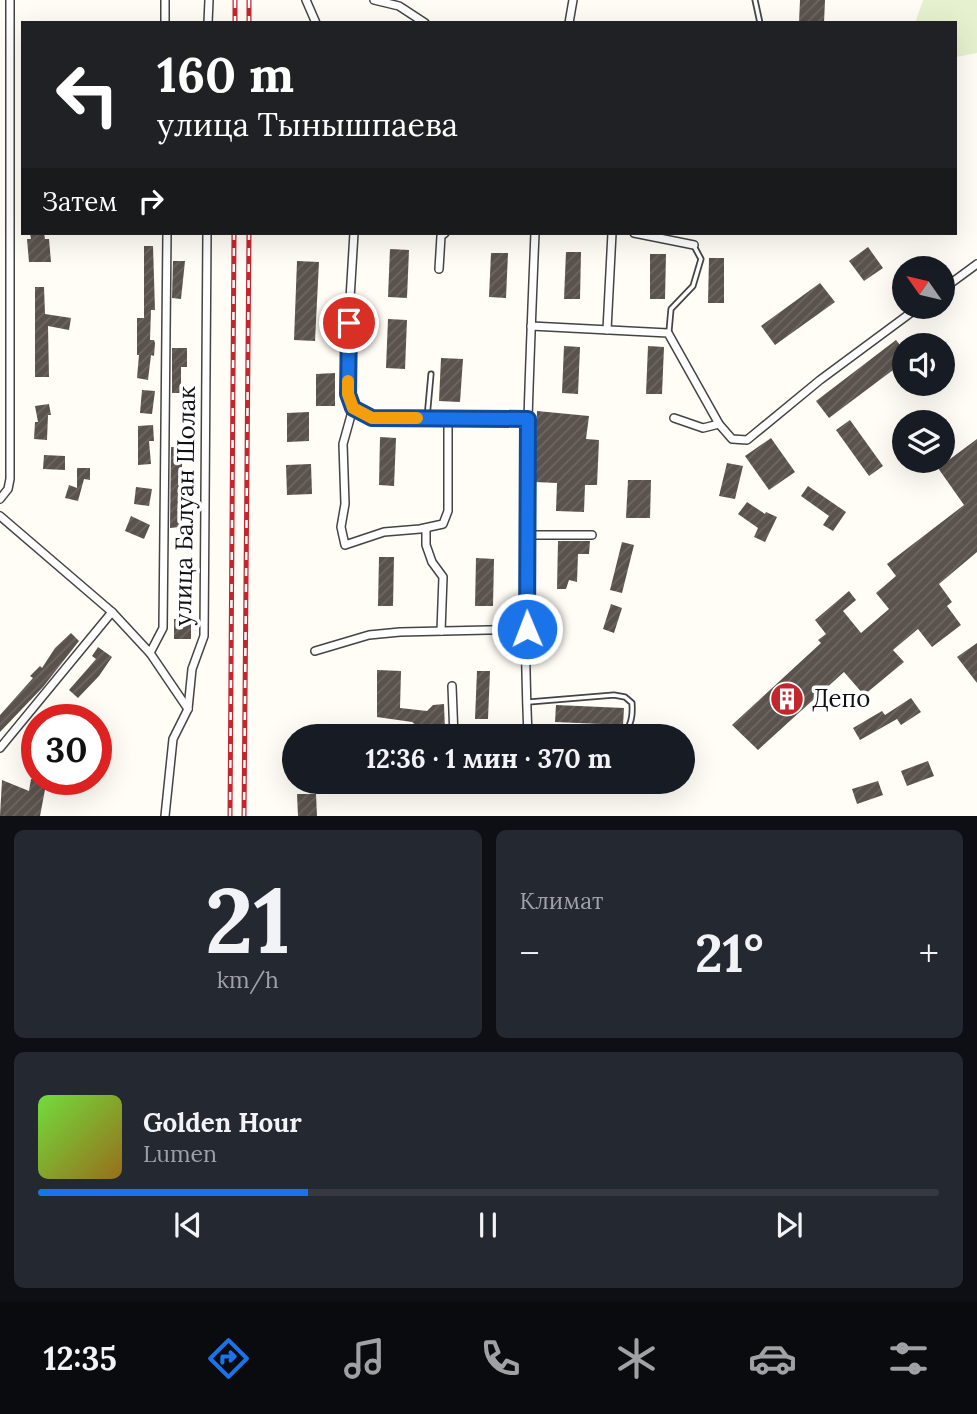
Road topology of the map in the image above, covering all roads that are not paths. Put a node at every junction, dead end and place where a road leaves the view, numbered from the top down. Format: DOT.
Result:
graph roads {
  1 [pos="10,0"];
  2 [pos="165,0"];
  3 [pos="209,0"];
  4 [pos="306,0"];
  5 [pos="374,0"];
  6 [pos="573,0"];
  7 [pos="755,0"];
  8 [pos="165,21"];
  9 [pos="208,21"];
  10 [pos="315,21"];
  11 [pos="422,21"];
  12 [pos="569,21"];
  13 [pos="760,21"];
  14 [pos="167,235"];
  15 [pos="207,235"];
  16 [pos="354,235"];
  17 [pos="442,235"];
  18 [pos="535,235"];
  19 [pos="612,235"];
  20 [pos="644,235"];
  21 [pos="694,245"];
  22 [pos="977,264"];
  23 [pos="439,269"];
  24 [pos="956,279"];
  25 [pos="902,319"];
  26 [pos="531,326"];
  27 [pos="607,330"];
  28 [pos="668,333"];
  29 [pos="431,374"];
  30 [pos="353,408"];
  31 [pos="427,418"];
  32 [pos="448,418"];
  33 [pos="674,418"];
  34 [pos="528,419"];
  35 [pos="719,424"];
  36 [pos="0,499"];
  37 [pos="0,516"];
  38 [pos="426,528"];
  39 [pos="527,535"];
  40 [pos="592,536"];
  41 [pos="112,612"];
  42 [pos="527,629"];
  43 [pos="441,631"];
  44 [pos="315,651"];
  45 [pos="150,653"];
  46 [pos="452,686"];
  47 [pos="527,703"];
  48 [pos="188,709"];
  49 [pos="453,724"];
  50 [pos="528,724"];
  51 [pos="630,724"];
  52 [pos="0,748"];
  53 [pos="165,816"];
  1 -- 36 [label="street"];
  2 -- 8 [label="street"];
  3 -- 9 [label="street"];
  4 -- 10 [label="street"];
  5 -- 11 [label="street"];
  6 -- 12 [label="street"];
  7 -- 13 [label="lane"];
  14 -- 45 [label="street"];
  15 -- 48 [label="street, улица Балуан Шолак"];
  16 -- 30 [label="street"];
  17 -- 23 [label="street"];
  18 -- 26 [label="street"];
  19 -- 27 [label="street"];
  20 -- 21 [label="street"];
  21 -- 28 [label="lane"];
  22 -- 24 [label="street"];
  25 -- 35 [label="street"];
  26 -- 27 [label="street"];
  26 -- 34 [label="street"];
  27 -- 28 [label="street"];
  28 -- 35 [label="street"];
  29 -- 31 [label="lane"];
  30 -- 31 [label="street"];
  30 -- 38 [label="street"];
  31 -- 32 [label="street"];
  32 -- 34 [label="street"];
  32 -- 38 [label="street"];
  33 -- 35 [label="street"];
  34 -- 39 [label="street"];
  37 -- 41 [label="street"];
  38 -- 43 [label="street"];
  39 -- 40 [label="street"];
  39 -- 42 [label="street"];
  41 -- 45 [label="street"];
  41 -- 52 [label="street"];
  42 -- 43 [label="street"];
  42 -- 47 [label="street"];
  43 -- 44 [label="street"];
  45 -- 48 [label="street"];
  46 -- 49 [label="street"];
  47 -- 50 [label="street"];
  47 -- 51 [label="lane"];
  48 -- 53 [label="street, улица Балуан Шолак"];
}
